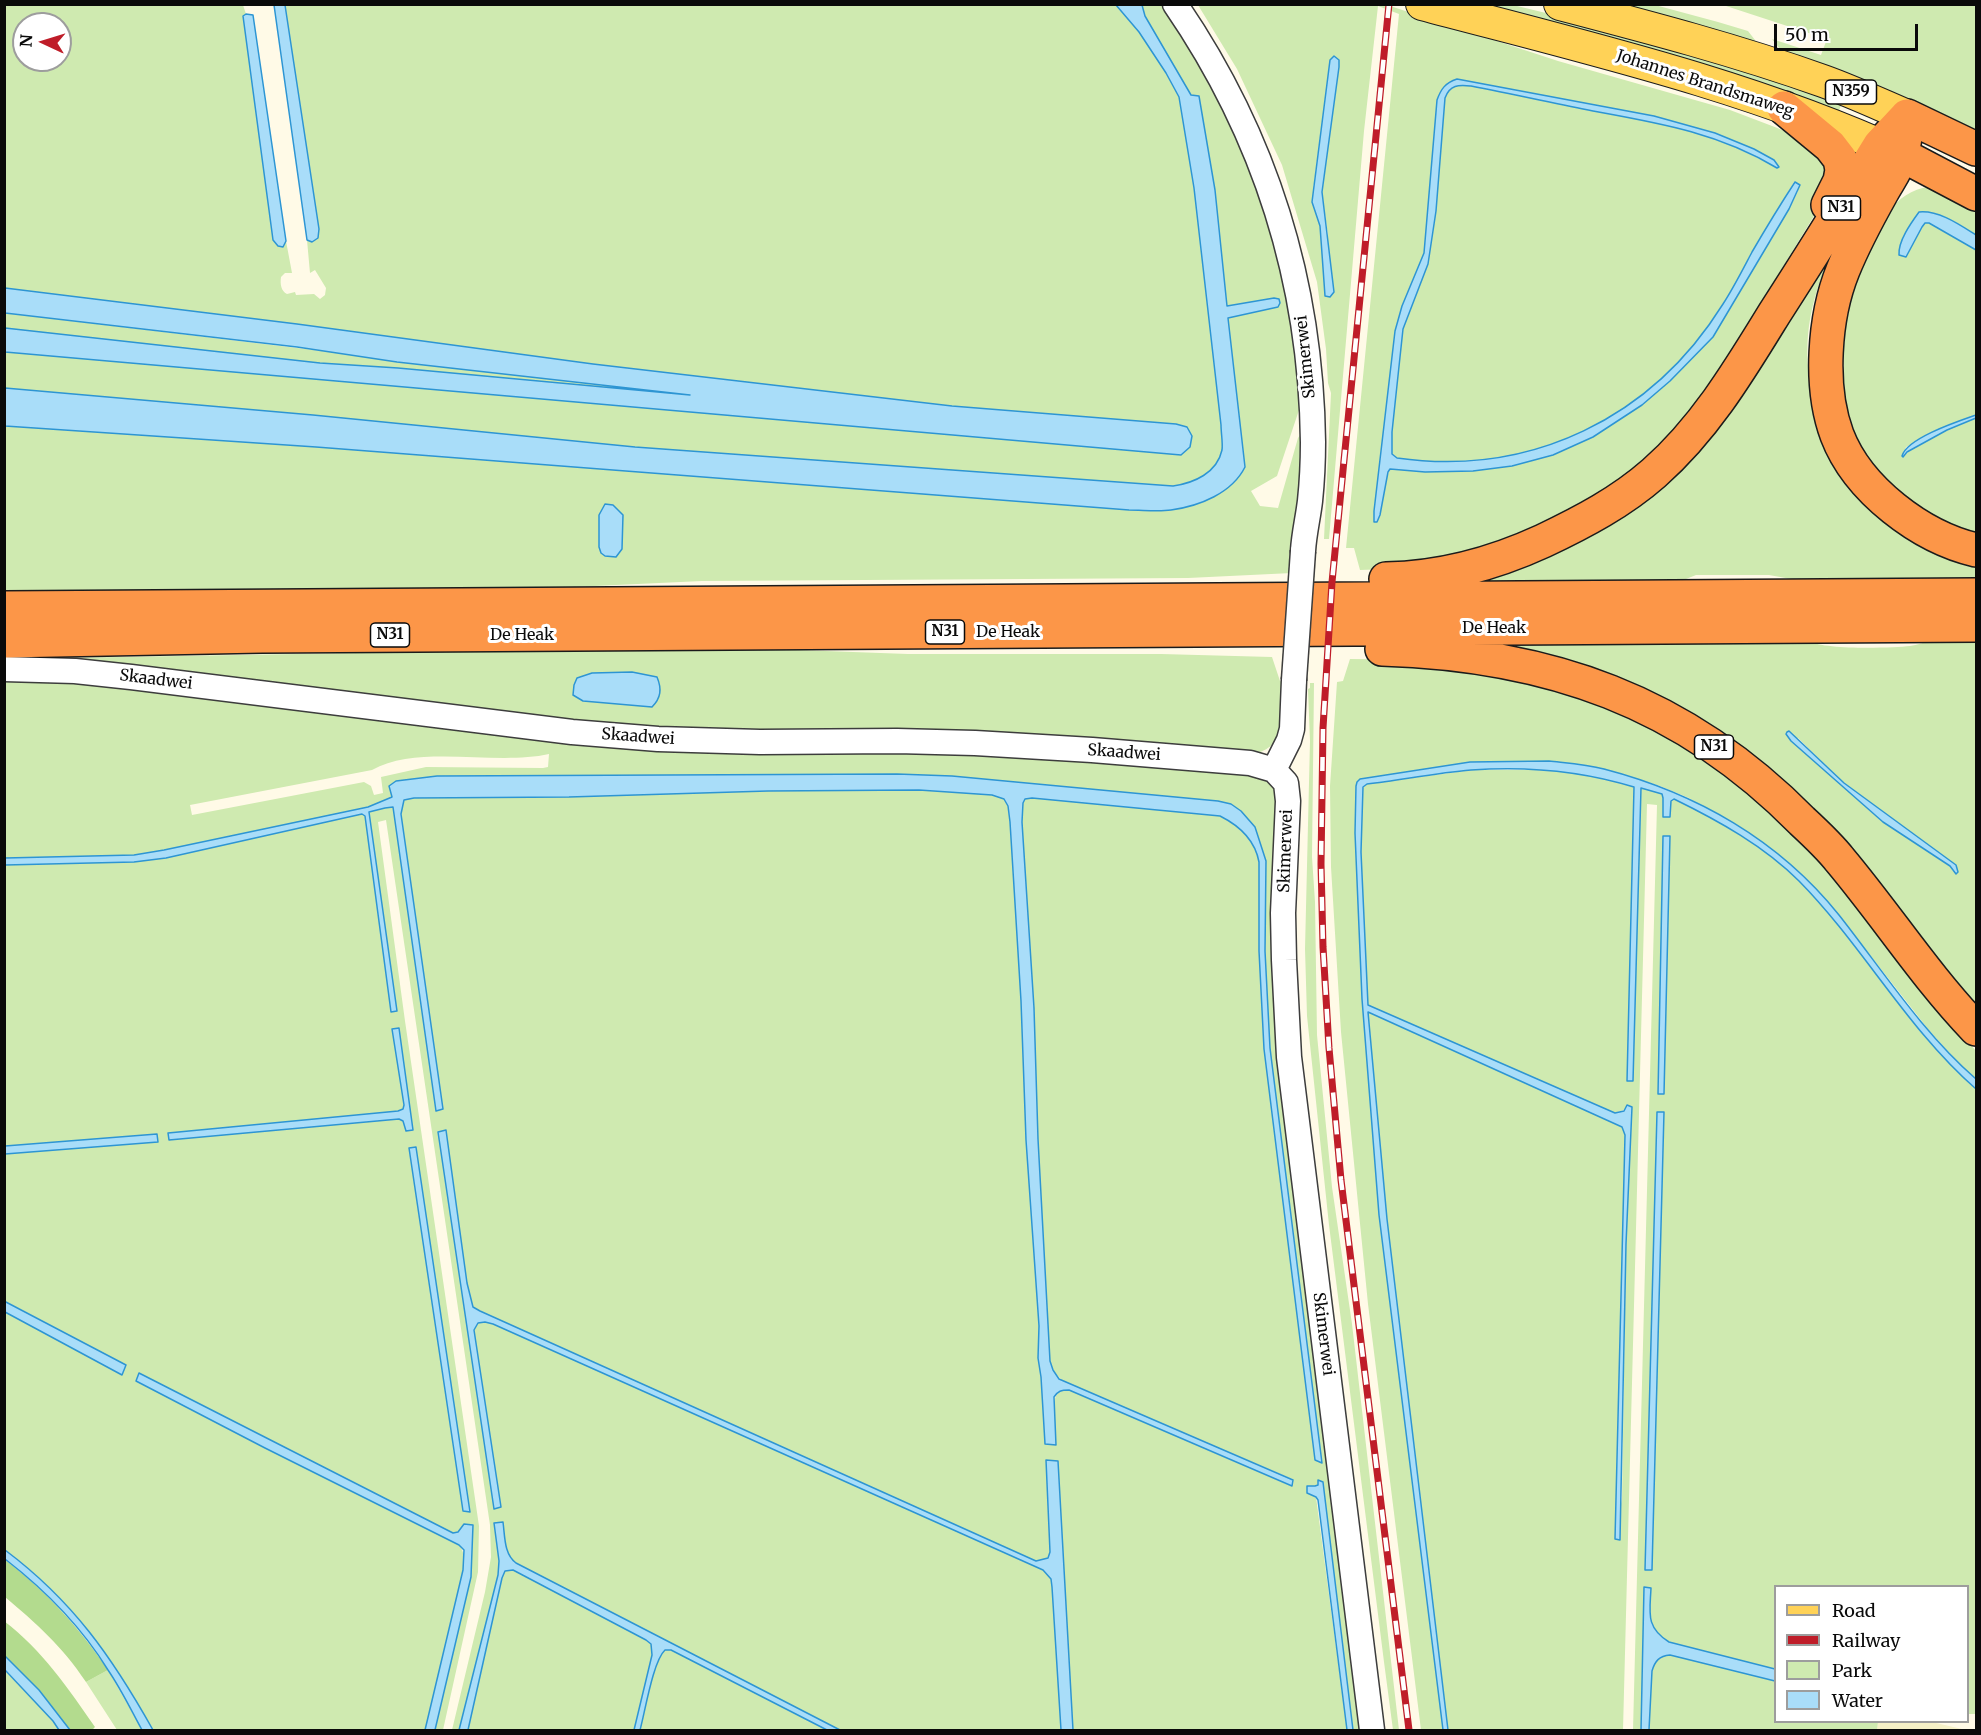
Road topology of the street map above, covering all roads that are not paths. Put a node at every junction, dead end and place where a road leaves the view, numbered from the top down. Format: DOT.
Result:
graph roads {
  1 [pos="1175,4"];
  2 [pos="1422,4"];
  3 [pos="1560,4"];
  4 [pos="1784,108"];
  5 [pos="1907,116"];
  6 [pos="1977,148"];
  7 [pos="1891,150"];
  8 [pos="1977,194"];
  9 [pos="1802,270"];
  10 [pos="1977,550"];
  11 [pos="1977,595"];
  12 [pos="4,608"];
  13 [pos="1114,616"];
  14 [pos="1977,626"];
  15 [pos="4,641"];
  16 [pos="4,669"];
  17 [pos="1274,770"];
  18 [pos="1977,1029"];
  19 [pos="1372,1731"];
  1 -- 17 [label="street, Skimerwei, bridge"];
  2 -- 4 [label="main road, Johannes Brandsmaweg"];
  3 -- 5 [label="main road, N359"];
  4 -- 7 [label="main road, Johannes Brandsmaweg / N359"];
  4 -- 9 [label="highway, N31"];
  5 -- 6 [label="highway, N359"];
  5 -- 7 [label="highway"];
  7 -- 8 [label="highway, Johannes Brandsmaweg / N359"];
  7 -- 9 [label="highway, N31"];
  7 -- 10 [label="highway, N31"];
  9 -- 13 [label="highway, N31"];
  11 -- 13 [label="highway, De Heak / N31"];
  12 -- 13 [label="highway, De Heak / N31"];
  13 -- 14 [label="highway, De Heak / N31"];
  13 -- 15 [label="highway, De Heak / N31"];
  13 -- 18 [label="highway, N31"];
  16 -- 17 [label="street, Skaadwei"];
  17 -- 19 [label="street, Skimerwei"];
}
